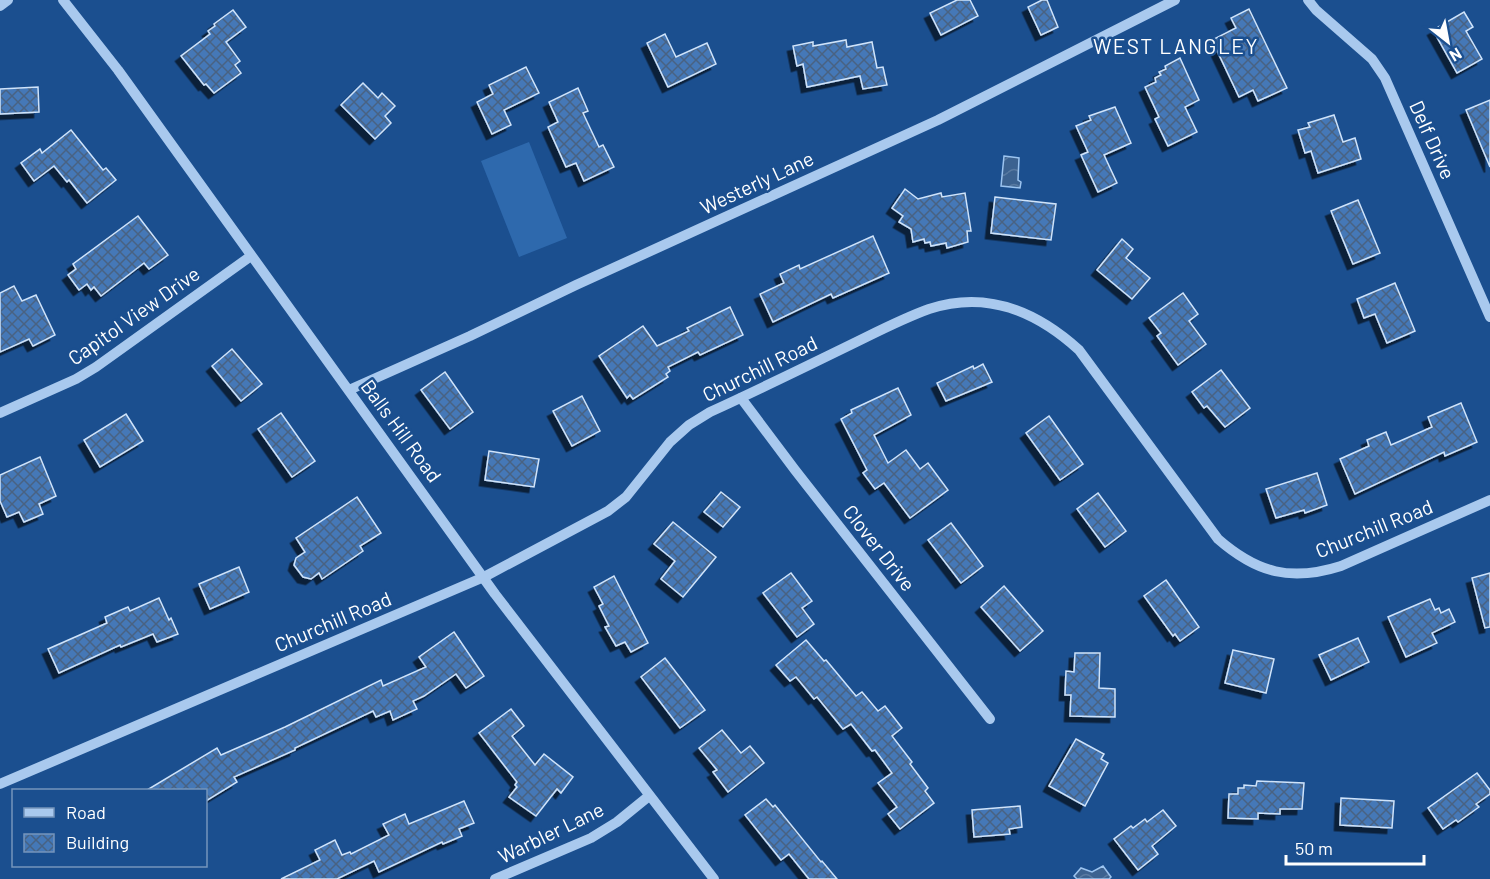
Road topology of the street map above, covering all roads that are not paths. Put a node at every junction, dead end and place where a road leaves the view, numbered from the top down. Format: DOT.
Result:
graph roads {
  1 [pos="8,0"];
  2 [pos="63,0"];
  3 [pos="1175,0"];
  4 [pos="1308,0"];
  5 [pos="0,6"];
  6 [pos="251,256"];
  7 [pos="1490,317"];
  8 [pos="349,390"];
  9 [pos="741,398"];
  10 [pos="0,413"];
  11 [pos="1490,500"];
  12 [pos="484,577"];
  13 [pos="990,719"];
  14 [pos="0,784"];
  15 [pos="649,795"];
  16 [pos="495,879"];
  17 [pos="714,879"];
  1 -- 5 [label="street"];
  2 -- 6 [label="street, Balls Hill Road"];
  3 -- 8 [label="street, Westerly Lane"];
  4 -- 7 [label="street, Delf Drive"];
  6 -- 8 [label="street, Balls Hill Road"];
  6 -- 10 [label="street, Capitol View Drive"];
  8 -- 12 [label="street, Balls Hill Road"];
  9 -- 11 [label="street, Churchill Road"];
  9 -- 12 [label="street, Churchill Road"];
  9 -- 13 [label="street, Clover Drive"];
  12 -- 14 [label="street, Churchill Road"];
  12 -- 15 [label="street, Balls Hill Road"];
  15 -- 16 [label="street, Warbler Lane"];
  15 -- 17 [label="street, Balls Hill Road"];
}
